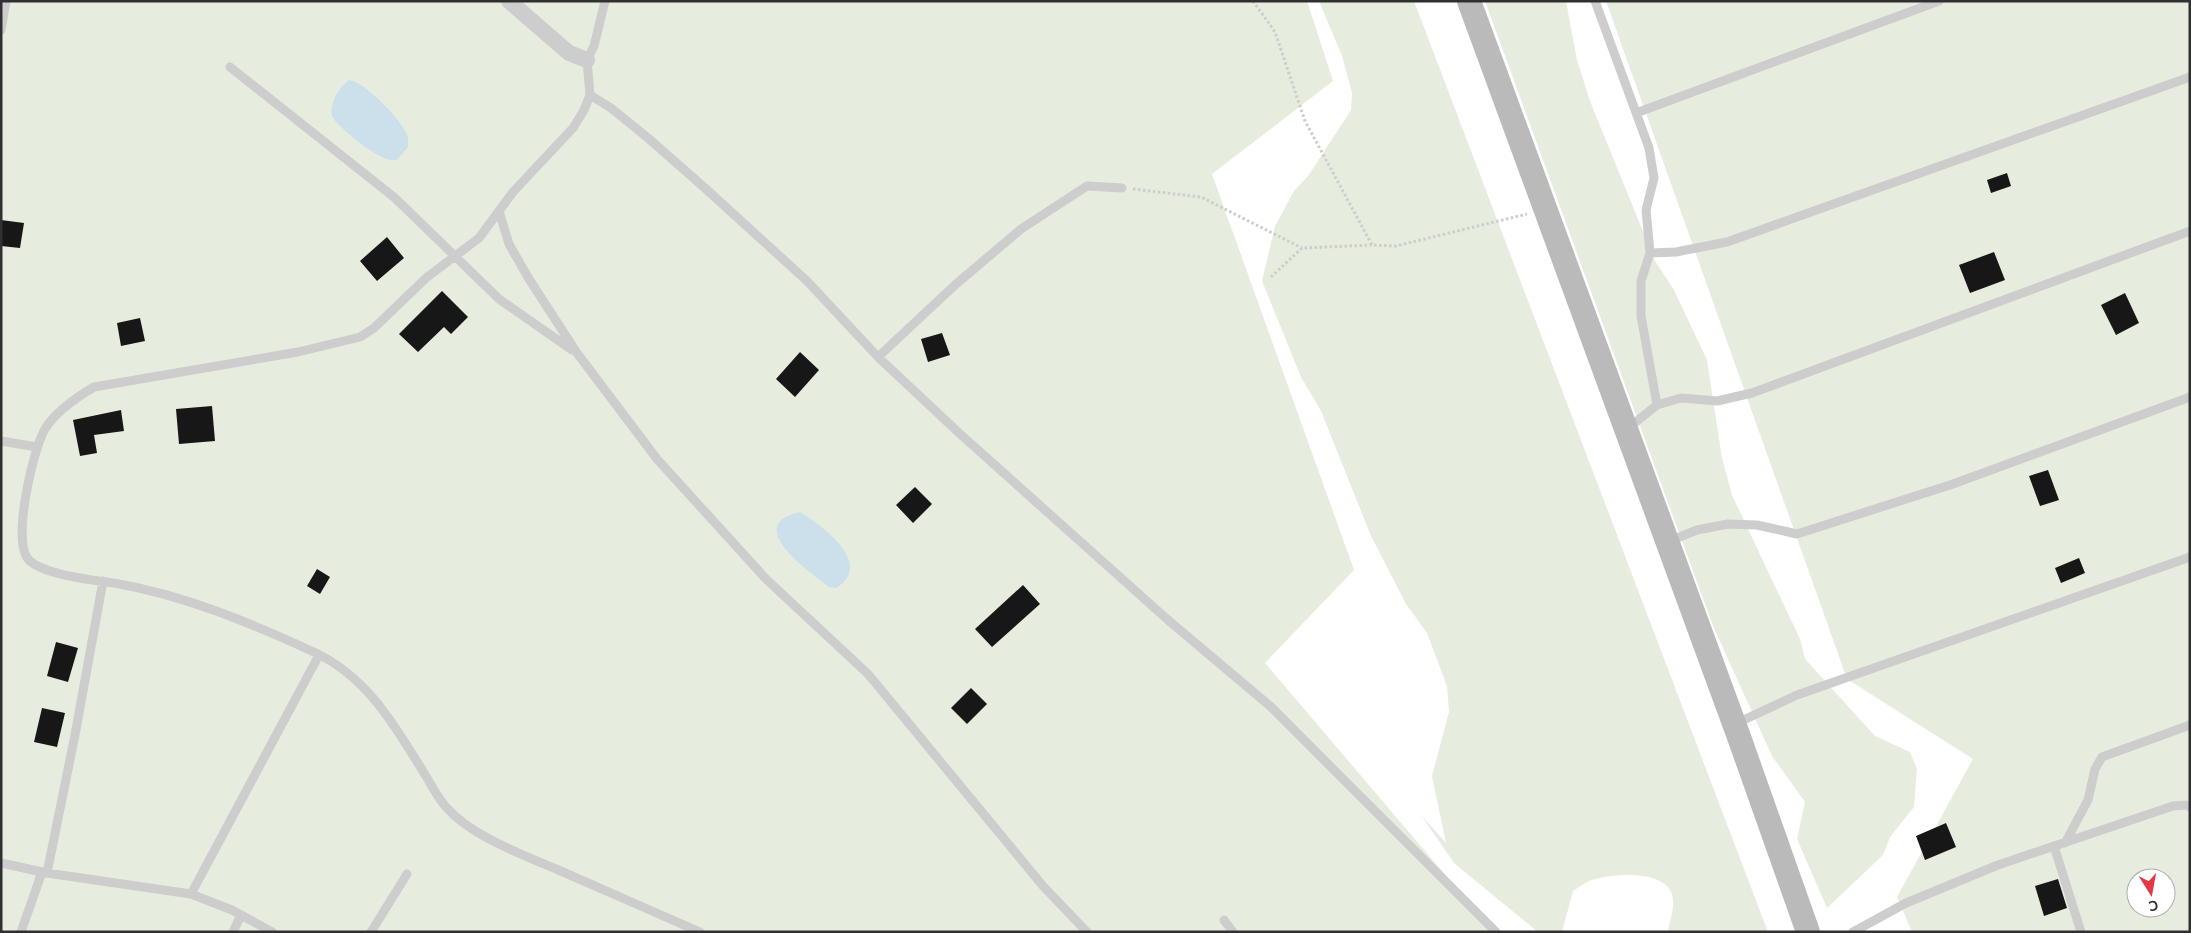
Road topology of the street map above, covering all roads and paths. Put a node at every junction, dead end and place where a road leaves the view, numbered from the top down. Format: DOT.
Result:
graph roads {
  1 [pos="6,1"];
  2 [pos="509,1"];
  3 [pos="605,1"];
  4 [pos="1253,1"];
  5 [pos="1469,1"];
  6 [pos="1594,1"];
  7 [pos="1939,1"];
  8 [pos="1,30"];
  9 [pos="587,60"];
  10 [pos="230,67"];
  11 [pos="2190,77"];
  12 [pos="590,95"];
  13 [pos="1636,113"];
  14 [pos="1122,188"];
  15 [pos="1547,210"];
  16 [pos="499,211"];
  17 [pos="2190,231"];
  18 [pos="1372,245"];
  19 [pos="1302,248"];
  20 [pos="1650,253"];
  21 [pos="453,257"];
  22 [pos="1270,277"];
  23 [pos="577,353"];
  24 [pos="878,357"];
  25 [pos="2190,397"];
  26 [pos="1657,405"];
  27 [pos="1625,430"];
  28 [pos="1,441"];
  29 [pos="37,447"];
  30 [pos="1667,542"];
  31 [pos="2190,557"];
  32 [pos="103,581"];
  33 [pos="319,655"];
  34 [pos="1734,724"];
  35 [pos="2190,725"];
  36 [pos="2190,807"];
  37 [pos="2065,843"];
  38 [pos="2054,846"];
  39 [pos="1,863"];
  40 [pos="44,873"];
  41 [pos="406,874"];
  42 [pos="190,894"];
  43 [pos="241,915"];
  44 [pos="1224,920"];
  45 [pos="21,932"];
  46 [pos="233,932"];
  47 [pos="272,932"];
  48 [pos="371,932"];
  49 [pos="700,932"];
  50 [pos="1087,932"];
  51 [pos="1233,932"];
  52 [pos="1496,932"];
  53 [pos="1808,932"];
  54 [pos="1852,932"];
  55 [pos="2081,932"];
  1 -- 8 [label="lane"];
  2 -- 9 [label="street"];
  3 -- 9 [label="lane"];
  4 -- 18 [label="path"];
  5 -- 15 [label="street"];
  6 -- 13 [label="lane"];
  7 -- 13 [label="lane"];
  9 -- 12 [label="lane"];
  10 -- 21 [label="lane"];
  11 -- 20 [label="lane"];
  12 -- 16 [label="lane"];
  12 -- 24 [label="lane"];
  13 -- 20 [label="lane"];
  14 -- 19 [label="path"];
  14 -- 24 [label="lane"];
  15 -- 18 [label="path"];
  15 -- 27 [label="street"];
  16 -- 21 [label="lane"];
  16 -- 23 [label="lane"];
  17 -- 26 [label="lane"];
  18 -- 19 [label="path"];
  19 -- 22 [label="path"];
  20 -- 26 [label="lane"];
  21 -- 23 [label="lane"];
  21 -- 29 [label="lane"];
  23 -- 50 [label="lane"];
  24 -- 52 [label="lane"];
  25 -- 30 [label="lane"];
  26 -- 27 [label="lane"];
  27 -- 30 [label="street"];
  28 -- 29 [label="lane"];
  29 -- 32 [label="lane"];
  30 -- 34 [label="street"];
  31 -- 34 [label="lane"];
  32 -- 33 [label="lane"];
  32 -- 40 [label="lane"];
  33 -- 42 [label="lane"];
  33 -- 49 [label="lane"];
  34 -- 53 [label="street"];
  35 -- 37 [label="lane"];
  36 -- 37 [label="lane"];
  37 -- 38 [label="lane"];
  38 -- 54 [label="lane"];
  38 -- 55 [label="lane"];
  39 -- 40 [label="lane"];
  40 -- 42 [label="lane"];
  40 -- 45 [label="lane"];
  41 -- 48 [label="lane"];
  42 -- 43 [label="lane"];
  43 -- 46 [label="lane"];
  43 -- 47 [label="lane"];
  44 -- 51 [label="lane"];
}
